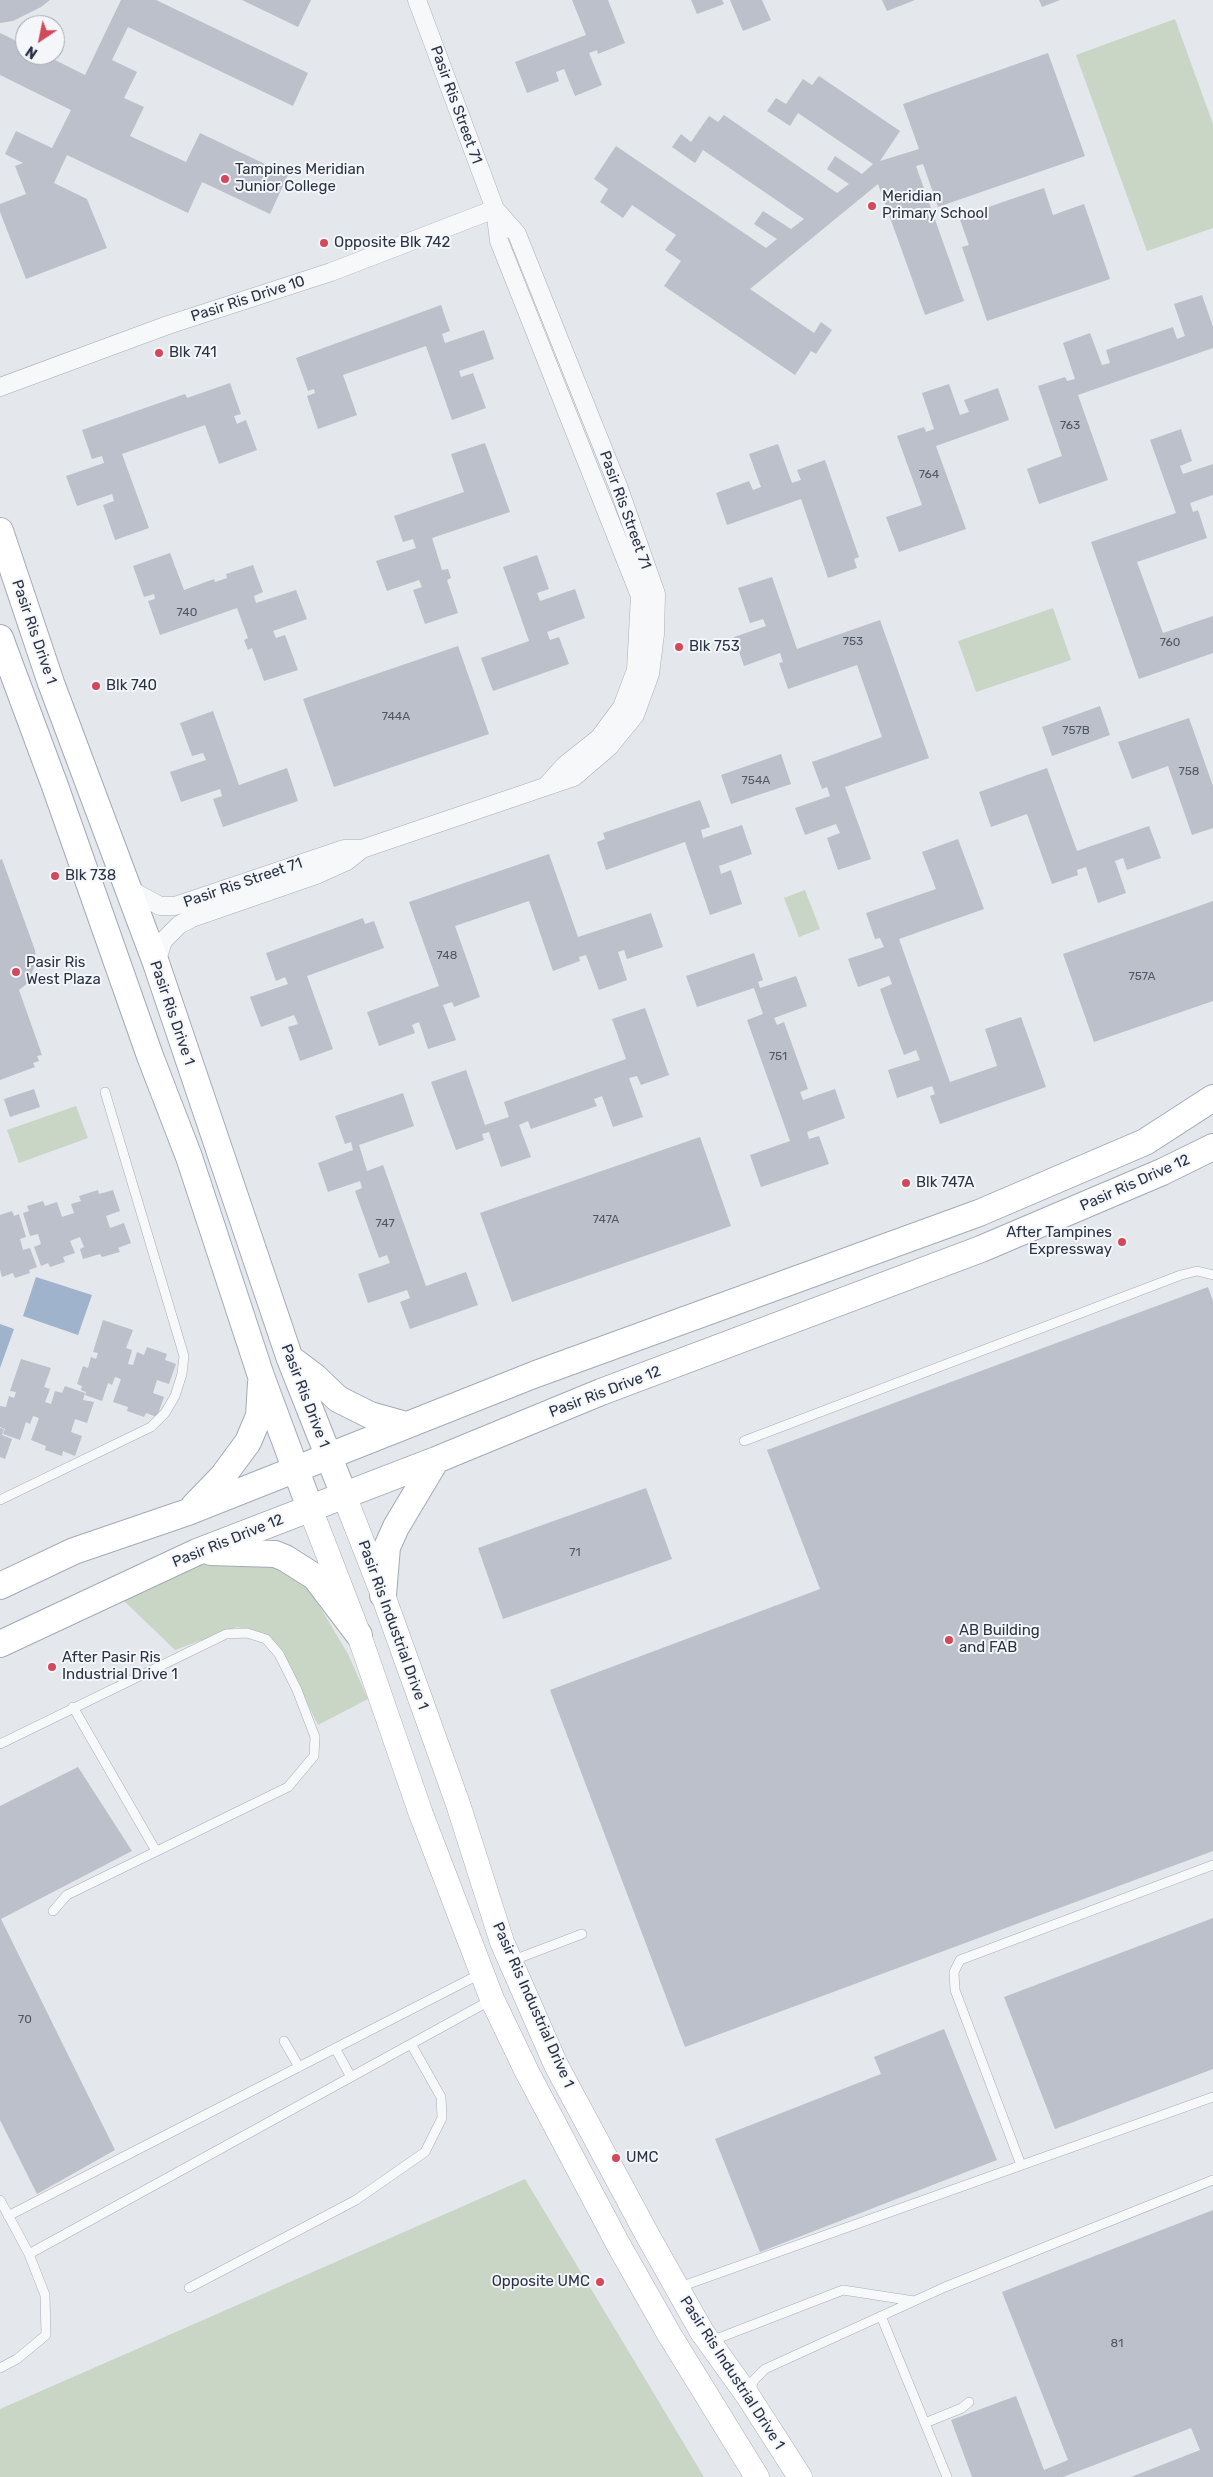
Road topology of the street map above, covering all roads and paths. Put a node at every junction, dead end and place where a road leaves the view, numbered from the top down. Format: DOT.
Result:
graph roads {
  1 [pos="417,0"];
  2 [pos="495,209"];
  3 [pos="0,387"];
  4 [pos="0,531"];
  5 [pos="0,638"];
  6 [pos="362,849"];
  7 [pos="127,888"];
  8 [pos="156,963"];
  9 [pos="105,1092"];
  10 [pos="1213,1098"];
  11 [pos="1213,1147"];
  12 [pos="1213,1275"];
  13 [pos="290,1359"];
  14 [pos="261,1376"];
  15 [pos="406,1425"];
  16 [pos="744,1441"];
  17 [pos="327,1455"];
  18 [pos="436,1460"];
  19 [pos="296,1468"];
  20 [pos="344,1495"];
  21 [pos="0,1500"];
  22 [pos="310,1508"];
  23 [pos="188,1512"];
  24 [pos="198,1552"];
  25 [pos="0,1586"];
  26 [pos="383,1595"];
  27 [pos="358,1635"];
  28 [pos="0,1644"];
  29 [pos="73,1707"];
  30 [pos="0,1744"];
  31 [pos="156,1851"];
  32 [pos="1213,1865"];
  33 [pos="53,1911"];
  34 [pos="582,1934"];
  35 [pos="511,1961"];
  36 [pos="482,1973"];
  37 [pos="492,1999"];
  38 [pos="284,2041"];
  39 [pos="412,2044"];
  40 [pos="335,2048"];
  41 [pos="299,2068"];
  42 [pos="351,2077"];
  43 [pos="1213,2097"];
  44 [pos="1021,2166"];
  45 [pos="1213,2180"];
  46 [pos="0,2200"];
  47 [pos="8,2216"];
  48 [pos="29,2254"];
  49 [pos="189,2288"];
  50 [pos="677,2288"];
  51 [pos="914,2301"];
  52 [pos="881,2316"];
  53 [pos="703,2351"];
  54 [pos="0,2368"];
  55 [pos="748,2396"];
  56 [pos="969,2402"];
  57 [pos="925,2423"];
  58 [pos="730,2434"];
  59 [pos="757,2477"];
  60 [pos="800,2477"];
  61 [pos="947,2477"];
  1 -- 2 [label="street, Pasir Ris Street 71"];
  2 -- 3 [label="street, Pasir Ris Drive 10"];
  2 -- 6 [label="street, Pasir Ris Street 71"];
  4 -- 7 [label="main road, Pasir Ris Drive 1"];
  5 -- 14 [label="main road"];
  6 -- 7 [label="street, Pasir Ris Street 71"];
  6 -- 8 [label="street, Pasir Ris Street 71"];
  7 -- 8 [label="main road, Pasir Ris Drive 1"];
  8 -- 13 [label="main road, Pasir Ris Drive 1"];
  9 -- 21 [label="lane"];
  10 -- 15 [label="main road"];
  11 -- 18 [label="main road, Pasir Ris Drive 12"];
  12 -- 16 [label="lane"];
  13 -- 15 [label="main road"];
  13 -- 17 [label="main road, Pasir Ris Drive 1"];
  14 -- 19 [label="main road"];
  14 -- 23 [label="main road"];
  15 -- 17 [label="main road"];
  17 -- 19 [label="main road"];
  17 -- 20 [label="main road, Pasir Ris Drive 1"];
  18 -- 20 [label="main road, Pasir Ris Drive 12"];
  18 -- 26 [label="main road"];
  19 -- 22 [label="main road"];
  19 -- 23 [label="main road"];
  20 -- 22 [label="main road, Pasir Ris Drive 12"];
  20 -- 26 [label="main road, Pasir Ris Industrial Drive 1"];
  22 -- 24 [label="main road, Pasir Ris Drive 12"];
  22 -- 27 [label="main road, Pasir Ris Industrial Drive 1"];
  23 -- 25 [label="main road"];
  24 -- 27 [label="main road"];
  24 -- 28 [label="main road, Pasir Ris Drive 12"];
  26 -- 35 [label="main road, Pasir Ris Industrial Drive 1"];
  27 -- 36 [label="main road, Pasir Ris Industrial Drive 1"];
  29 -- 30 [label="lane"];
  29 -- 31 [label="lane"];
  29 -- 31 [label="lane"];
  31 -- 33 [label="lane"];
  32 -- 44 [label="lane"];
  34 -- 35 [label="lane"];
  35 -- 37 [label="main road"];
  35 -- 50 [label="main road, Pasir Ris Industrial Drive 1"];
  36 -- 37 [label="main road, Pasir Ris Industrial Drive 1"];
  36 -- 40 [label="lane"];
  37 -- 39 [label="lane"];
  37 -- 58 [label="main road, Pasir Ris Industrial Drive 1"];
  38 -- 41 [label="lane"];
  39 -- 42 [label="lane"];
  39 -- 49 [label="lane"];
  40 -- 41 [label="lane"];
  40 -- 42 [label="lane"];
  41 -- 47 [label="lane"];
  42 -- 48 [label="lane"];
  43 -- 44 [label="lane"];
  44 -- 50 [label="lane"];
  45 -- 51 [label="lane"];
  46 -- 47 [label="lane"];
  47 -- 48 [label="lane"];
  48 -- 54 [label="lane"];
  50 -- 53 [label="main road, Pasir Ris Industrial Drive 1"];
  51 -- 52 [label="lane"];
  51 -- 53 [label="lane"];
  52 -- 55 [label="lane"];
  52 -- 57 [label="lane"];
  53 -- 55 [label="main road, Pasir Ris Industrial Drive 1"];
  53 -- 58 [label="main road"];
  55 -- 60 [label="main road, Pasir Ris Industrial Drive 1"];
  56 -- 57 [label="lane"];
  57 -- 61 [label="lane"];
  58 -- 59 [label="main road, Pasir Ris Industrial Drive 1"];
}
